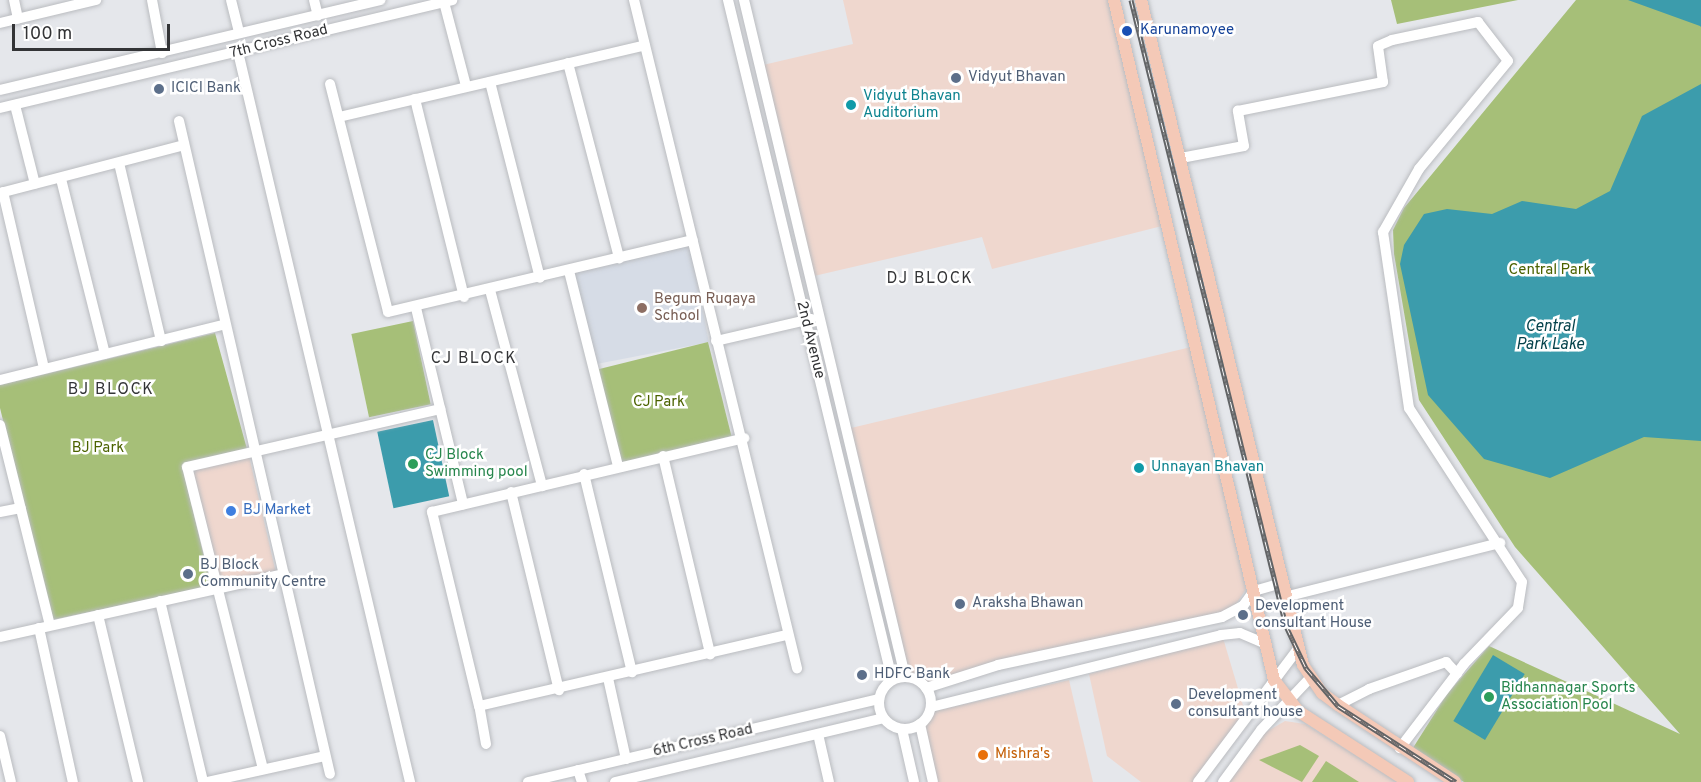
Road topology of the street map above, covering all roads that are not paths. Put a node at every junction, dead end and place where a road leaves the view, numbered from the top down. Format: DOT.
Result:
graph roads {
  1 [pos="14,0"];
  2 [pos="96,0"];
  3 [pos="152,0"];
  4 [pos="231,0"];
  5 [pos="314,0"];
  6 [pos="380,0"];
  7 [pos="634,0"];
  8 [pos="728,0"];
  9 [pos="744,0"];
  10 [pos="1114,0"];
  11 [pos="1142,0"];
  12 [pos="448,1"];
  13 [pos="78,2"];
  14 [pos="318,16"];
  15 [pos="18,19"];
  16 [pos="0,23"];
  17 [pos="270,25"];
  18 [pos="239,31"];
  19 [pos="274,43"];
  20 [pos="645,45"];
  21 [pos="238,52"];
  22 [pos="162,53"];
  23 [pos="568,63"];
  24 [pos="114,64"];
  25 [pos="118,80"];
  26 [pos="489,82"];
  27 [pos="330,84"];
  28 [pos="466,86"];
  29 [pos="0,90"];
  30 [pos="415,99"];
  31 [pos="15,105"];
  32 [pos="0,108"];
  33 [pos="339,117"];
  34 [pos="178,121"];
  35 [pos="181,146"];
  36 [pos="1181,158"];
  37 [pos="119,163"];
  38 [pos="61,179"];
  39 [pos="35,184"];
  40 [pos="1,192"];
  41 [pos="693,240"];
  42 [pos="619,258"];
  43 [pos="569,271"];
  44 [pos="540,278"];
  45 [pos="490,290"];
  46 [pos="464,297"];
  47 [pos="416,308"];
  48 [pos="820,317"];
  49 [pos="806,320"];
  50 [pos="222,325"];
  51 [pos="161,341"];
  52 [pos="716,342"];
  53 [pos="105,354"];
  54 [pos="44,368"];
  55 [pos="0,380"];
  56 [pos="440,409"];
  57 [pos="0,425"];
  58 [pos="328,432"];
  59 [pos="744,438"];
  60 [pos="252,449"];
  61 [pos="663,456"];
  62 [pos="618,466"];
  63 [pos="584,474"];
  64 [pos="542,486"];
  65 [pos="511,492"];
  66 [pos="463,504"];
  67 [pos="21,508"];
  68 [pos="0,512"];
  69 [pos="1500,543"];
  70 [pos="284,574"];
  71 [pos="1282,583"];
  72 [pos="221,588"];
  73 [pos="1254,591"];
  74 [pos="1285,597"];
  75 [pos="160,601"];
  76 [pos="98,615"];
  77 [pos="44,627"];
  78 [pos="787,635"];
  79 [pos="0,637"];
  80 [pos="1266,644"];
  81 [pos="1089,648"];
  82 [pos="1298,649"];
  83 [pos="710,654"];
  84 [pos="1094,667"];
  85 [pos="797,668"];
  86 [pos="632,672"];
  87 [pos="1456,674"];
  88 [pos="905,676"];
  89 [pos="608,678"];
  90 [pos="1310,678"];
  91 [pos="892,679"];
  92 [pos="1274,680"];
  93 [pos="926,688"];
  94 [pos="559,690"];
  95 [pos="879,699"];
  96 [pos="1288,703"];
  97 [pos="1338,705"];
  98 [pos="479,706"];
  99 [pos="931,707"];
  100 [pos="883,718"];
  101 [pos="920,724"];
  102 [pos="902,729"];
  103 [pos="818,734"];
  104 [pos="0,736"];
  105 [pos="486,744"];
  106 [pos="678,748"];
  107 [pos="1400,748"];
  108 [pos="326,756"];
  109 [pos="626,759"];
  110 [pos="683,767"];
  111 [pos="263,769"];
  112 [pos="578,770"];
  113 [pos="330,774"];
  114 [pos="11,782"];
  115 [pos="73,782"];
  116 [pos="138,782"];
  117 [pos="205,782"];
  118 [pos="410,782"];
  119 [pos="528,782"];
  120 [pos="582,782"];
  121 [pos="615,782"];
  122 [pos="829,782"];
  123 [pos="914,782"];
  124 [pos="933,782"];
  125 [pos="1198,782"];
  126 [pos="1223,782"];
  127 [pos="1408,782"];
  128 [pos="1455,782"];
  1 -- 15 [label="street"];
  2 -- 13 [label="street"];
  3 -- 22 [label="street"];
  4 -- 18 [label="street"];
  5 -- 14 [label="street"];
  6 -- 14 [label="street, 7th Cross Road"];
  7 -- 20 [label="street"];
  8 -- 49 [label="street, 2nd Avenue"];
  9 -- 48 [label="street, 2nd Avenue"];
  10 -- 73 [label="main road"];
  11 -- 36 [label="main road"];
  12 -- 19 [label="street, 7th Cross Road"];
  12 -- 28 [label="street"];
  13 -- 15 [label="street"];
  14 -- 17 [label="street, 7th Cross Road"];
  15 -- 16 [label="street"];
  17 -- 18 [label="street, 7th Cross Road"];
  17 -- 19 [label="street"];
  18 -- 22 [label="street, 7th Cross Road"];
  19 -- 21 [label="street, 7th Cross Road"];
  20 -- 23 [label="street"];
  20 -- 41 [label="street"];
  21 -- 25 [label="street, 7th Cross Road"];
  21 -- 58 [label="street"];
  22 -- 24 [label="street, 7th Cross Road"];
  23 -- 26 [label="street"];
  23 -- 42 [label="street"];
  24 -- 25 [label="street"];
  24 -- 29 [label="street, 7th Cross Road"];
  25 -- 31 [label="street, 7th Cross Road"];
  26 -- 28 [label="street"];
  26 -- 44 [label="street"];
  27 -- 33 [label="street"];
  28 -- 30 [label="street"];
  30 -- 33 [label="street"];
  30 -- 46 [label="street"];
  31 -- 32 [label="street, 7th Cross Road"];
  31 -- 39 [label="street"];
  33 -- 47 [label="street"];
  34 -- 35 [label="street"];
  35 -- 37 [label="street"];
  35 -- 50 [label="street"];
  36 -- 69 [label="street"];
  36 -- 71 [label="main road"];
  37 -- 38 [label="street"];
  37 -- 51 [label="street"];
  38 -- 39 [label="street"];
  38 -- 53 [label="street"];
  39 -- 40 [label="street"];
  40 -- 54 [label="street"];
  41 -- 42 [label="street"];
  41 -- 52 [label="street"];
  42 -- 43 [label="street"];
  43 -- 44 [label="street"];
  43 -- 62 [label="street"];
  44 -- 45 [label="street"];
  45 -- 46 [label="street"];
  45 -- 64 [label="street"];
  46 -- 47 [label="street"];
  47 -- 56 [label="street"];
  48 -- 49 [label="street"];
  48 -- 88 [label="street, 2nd Avenue"];
  49 -- 52 [label="street"];
  49 -- 91 [label="street, 2nd Avenue"];
  50 -- 51 [label="street"];
  50 -- 60 [label="street"];
  51 -- 53 [label="street"];
  52 -- 59 [label="street"];
  53 -- 54 [label="street"];
  54 -- 55 [label="street"];
  56 -- 58 [label="street"];
  56 -- 66 [label="street"];
  57 -- 67 [label="street"];
  58 -- 60 [label="street"];
  58 -- 118 [label="street"];
  59 -- 61 [label="street"];
  59 -- 78 [label="street"];
  60 -- 70 [label="street"];
  60 -- 72 [label="street"];
  61 -- 62 [label="street"];
  61 -- 83 [label="street"];
  62 -- 63 [label="street"];
  63 -- 64 [label="street"];
  63 -- 86 [label="street"];
  64 -- 65 [label="street"];
  65 -- 66 [label="street"];
  65 -- 94 [label="street"];
  66 -- 98 [label="street"];
  67 -- 68 [label="street"];
  67 -- 77 [label="street"];
  69 -- 74 [label="street"];
  69 -- 87 [label="street"];
  70 -- 72 [label="street"];
  70 -- 108 [label="street"];
  71 -- 73 [label="street"];
  71 -- 74 [label="main road"];
  72 -- 75 [label="street"];
  72 -- 111 [label="street"];
  73 -- 80 [label="main road"];
  73 -- 81 [label="street"];
  74 -- 82 [label="main road"];
  75 -- 76 [label="street"];
  75 -- 117 [label="street"];
  76 -- 77 [label="street"];
  76 -- 116 [label="street"];
  77 -- 79 [label="street"];
  77 -- 115 [label="street"];
  78 -- 83 [label="street"];
  78 -- 85 [label="street"];
  80 -- 84 [label="street"];
  80 -- 92 [label="main road"];
  81 -- 84 [label="street"];
  81 -- 93 [label="street"];
  82 -- 90 [label="main road"];
  82 -- 92 [label="street"];
  83 -- 86 [label="street"];
  84 -- 99 [label="street"];
  86 -- 89 [label="street"];
  87 -- 97 [label="street"];
  87 -- 107 [label="street"];
  88 -- 91 [label="street"];
  88 -- 93 [label="street"];
  89 -- 94 [label="street"];
  89 -- 109 [label="street"];
  90 -- 96 [label="street"];
  90 -- 97 [label="main road"];
  91 -- 95 [label="street"];
  92 -- 96 [label="main road"];
  92 -- 125 [label="street"];
  93 -- 99 [label="street"];
  94 -- 98 [label="street"];
  95 -- 100 [label="street"];
  95 -- 106 [label="street, 6th Cross Road"];
  96 -- 126 [label="street"];
  96 -- 127 [label="main road"];
  97 -- 107 [label="main road"];
  98 -- 105 [label="street"];
  99 -- 101 [label="street"];
  100 -- 102 [label="street"];
  100 -- 103 [label="street, 6th Cross Road"];
  101 -- 102 [label="street"];
  101 -- 124 [label="street"];
  102 -- 123 [label="street"];
  103 -- 110 [label="street, 6th Cross Road"];
  103 -- 122 [label="street"];
  104 -- 114 [label="street"];
  106 -- 109 [label="street, 6th Cross Road"];
  106 -- 110 [label="street"];
  107 -- 128 [label="main road"];
  108 -- 111 [label="street"];
  108 -- 113 [label="street"];
  109 -- 112 [label="street, 6th Cross Road"];
  110 -- 121 [label="street, 6th Cross Road"];
  111 -- 117 [label="street"];
  112 -- 119 [label="street, 6th Cross Road"];
  112 -- 120 [label="street"];
}
